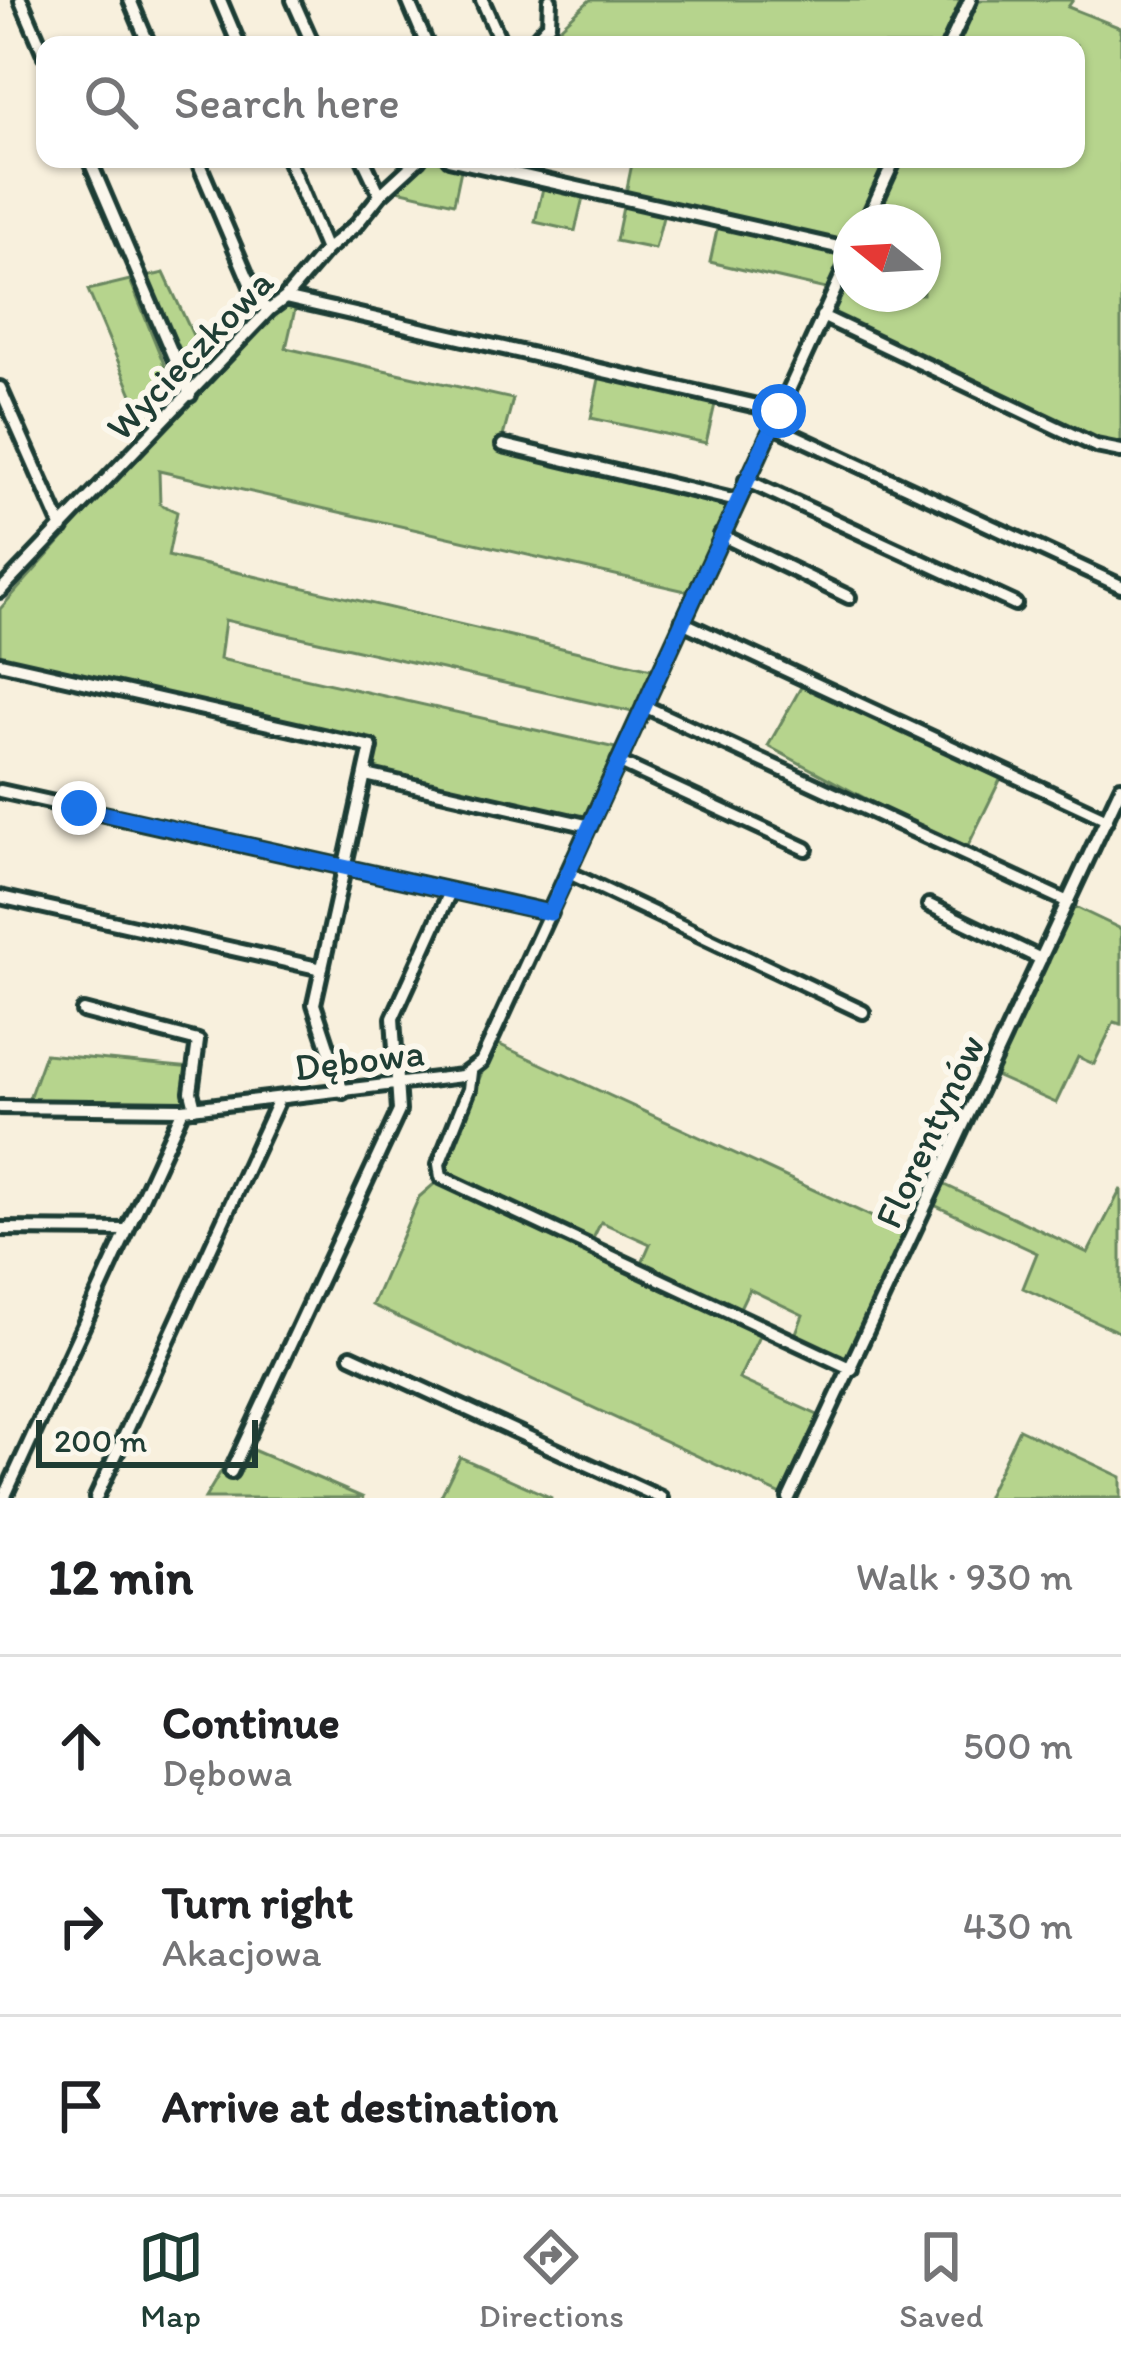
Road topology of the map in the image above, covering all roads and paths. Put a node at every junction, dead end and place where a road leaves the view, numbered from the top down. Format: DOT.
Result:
graph roads {
  1 [pos="21,0"];
  2 [pos="130,0"];
  3 [pos="220,0"];
  4 [pos="293,0"];
  5 [pos="408,0"];
  6 [pos="482,0"];
  7 [pos="550,0"];
  8 [pos="970,0"];
  9 [pos="36,36"];
  10 [pos="145,36"];
  11 [pos="235,36"];
  12 [pos="309,36"];
  13 [pos="423,36"];
  14 [pos="498,36"];
  15 [pos="537,36"];
  16 [pos="953,36"];
  17 [pos="93,168"];
  18 [pos="201,168"];
  19 [pos="292,168"];
  20 [pos="368,168"];
  21 [pos="409,168"];
  22 [pos="488,168"];
  23 [pos="891,168"];
  24 [pos="380,195"];
  25 [pos="874,204"];
  26 [pos="833,248"];
  27 [pos="326,250"];
  28 [pos="833,293"];
  29 [pos="285,298"];
  30 [pos="269,310"];
  31 [pos="823,316"];
  32 [pos="0,388"];
  33 [pos="190,394"];
  34 [pos="779,411"];
  35 [pos="772,424"];
  36 [pos="503,445"];
  37 [pos="1121,451"];
  38 [pos="746,480"];
  39 [pos="737,501"];
  40 [pos="62,528"];
  41 [pos="721,535"];
  42 [pos="1121,586"];
  43 [pos="0,591"];
  44 [pos="849,597"];
  45 [pos="1015,604"];
  46 [pos="682,622"];
  47 [pos="0,663"];
  48 [pos="644,706"];
  49 [pos="618,762"];
  50 [pos="366,776"];
  51 [pos="1121,788"];
  52 [pos="0,790"];
  53 [pos="1107,819"];
  54 [pos="590,826"];
  55 [pos="806,849"];
  56 [pos="344,868"];
  57 [pos="569,873"];
  58 [pos="450,892"];
  59 [pos="0,897"];
  60 [pos="1068,902"];
  61 [pos="929,905"];
  62 [pos="550,913"];
  63 [pos="1041,959"];
  64 [pos="322,969"];
  65 [pos="83,1011"];
  66 [pos="863,1012"];
  67 [pos="471,1072"];
  68 [pos="400,1085"];
  69 [pos="343,1093"];
  70 [pos="279,1100"];
  71 [pos="0,1107"];
  72 [pos="189,1108"];
  73 [pos="0,1229"];
  74 [pos="127,1230"];
  75 [pos="351,1356"];
  76 [pos="851,1369"];
  77 [pos="231,1472"];
  78 [pos="4,1498"];
  79 [pos="96,1498"];
  80 [pos="661,1498"];
  81 [pos="789,1498"];
  1 -- 9 [label="street"];
  2 -- 10 [label="street"];
  3 -- 11 [label="street"];
  4 -- 12 [label="street"];
  5 -- 13 [label="street"];
  6 -- 14 [label="street"];
  7 -- 15 [label="street"];
  8 -- 16 [label="street"];
  17 -- 33 [label="street"];
  18 -- 30 [label="street"];
  19 -- 27 [label="street"];
  20 -- 24 [label="street"];
  21 -- 24 [label="street, Wycieczkowa"];
  22 -- 26 [label="street"];
  23 -- 25 [label="street"];
  24 -- 27 [label="street, Wycieczkowa"];
  27 -- 29 [label="street, Wycieczkowa"];
  28 -- 31 [label="street, Dębowa"];
  29 -- 30 [label="street, Wycieczkowa"];
  29 -- 34 [label="street"];
  30 -- 33 [label="street, Wycieczkowa"];
  31 -- 34 [label="street, Dębowa"];
  31 -- 37 [label="street"];
  32 -- 40 [label="street"];
  33 -- 40 [label="street, Wycieczkowa"];
  34 -- 35 [label="street, Dębowa"];
  35 -- 38 [label="street, Dębowa"];
  35 -- 42 [label="street"];
  36 -- 39 [label="street"];
  38 -- 39 [label="street, Dębowa"];
  38 -- 45 [label="street"];
  39 -- 41 [label="street, Dębowa"];
  40 -- 43 [label="street, Wycieczkowa"];
  41 -- 44 [label="street"];
  41 -- 46 [label="street, Dębowa"];
  46 -- 48 [label="street, Dębowa"];
  46 -- 53 [label="street"];
  47 -- 50 [label="street"];
  48 -- 49 [label="street, Dębowa"];
  48 -- 60 [label="street"];
  49 -- 54 [label="street, Dębowa"];
  49 -- 55 [label="street"];
  50 -- 54 [label="street"];
  50 -- 56 [label="street"];
  51 -- 53 [label="street, Florentynów"];
  52 -- 56 [label="street"];
  53 -- 60 [label="street, Florentynów"];
  54 -- 57 [label="street, Dębowa"];
  56 -- 58 [label="street"];
  56 -- 64 [label="street"];
  57 -- 62 [label="street, Dębowa"];
  57 -- 66 [label="street"];
  58 -- 62 [label="street"];
  58 -- 68 [label="street"];
  59 -- 64 [label="street"];
  60 -- 63 [label="street, Florentynów"];
  61 -- 63 [label="street"];
  62 -- 67 [label="street, Dębowa"];
  63 -- 76 [label="street, Florentynów"];
  64 -- 69 [label="street"];
  65 -- 72 [label="street"];
  67 -- 68 [label="street, Dębowa"];
  67 -- 76 [label="street"];
  68 -- 69 [label="street, Dębowa"];
  68 -- 77 [label="street"];
  69 -- 70 [label="street, Dębowa"];
  70 -- 72 [label="street, Dębowa"];
  70 -- 79 [label="street"];
  71 -- 72 [label="street, Dębowa"];
  72 -- 74 [label="street"];
  73 -- 74 [label="street"];
  74 -- 78 [label="street"];
  75 -- 80 [label="street"];
  76 -- 81 [label="street, Florentynów"];
}
